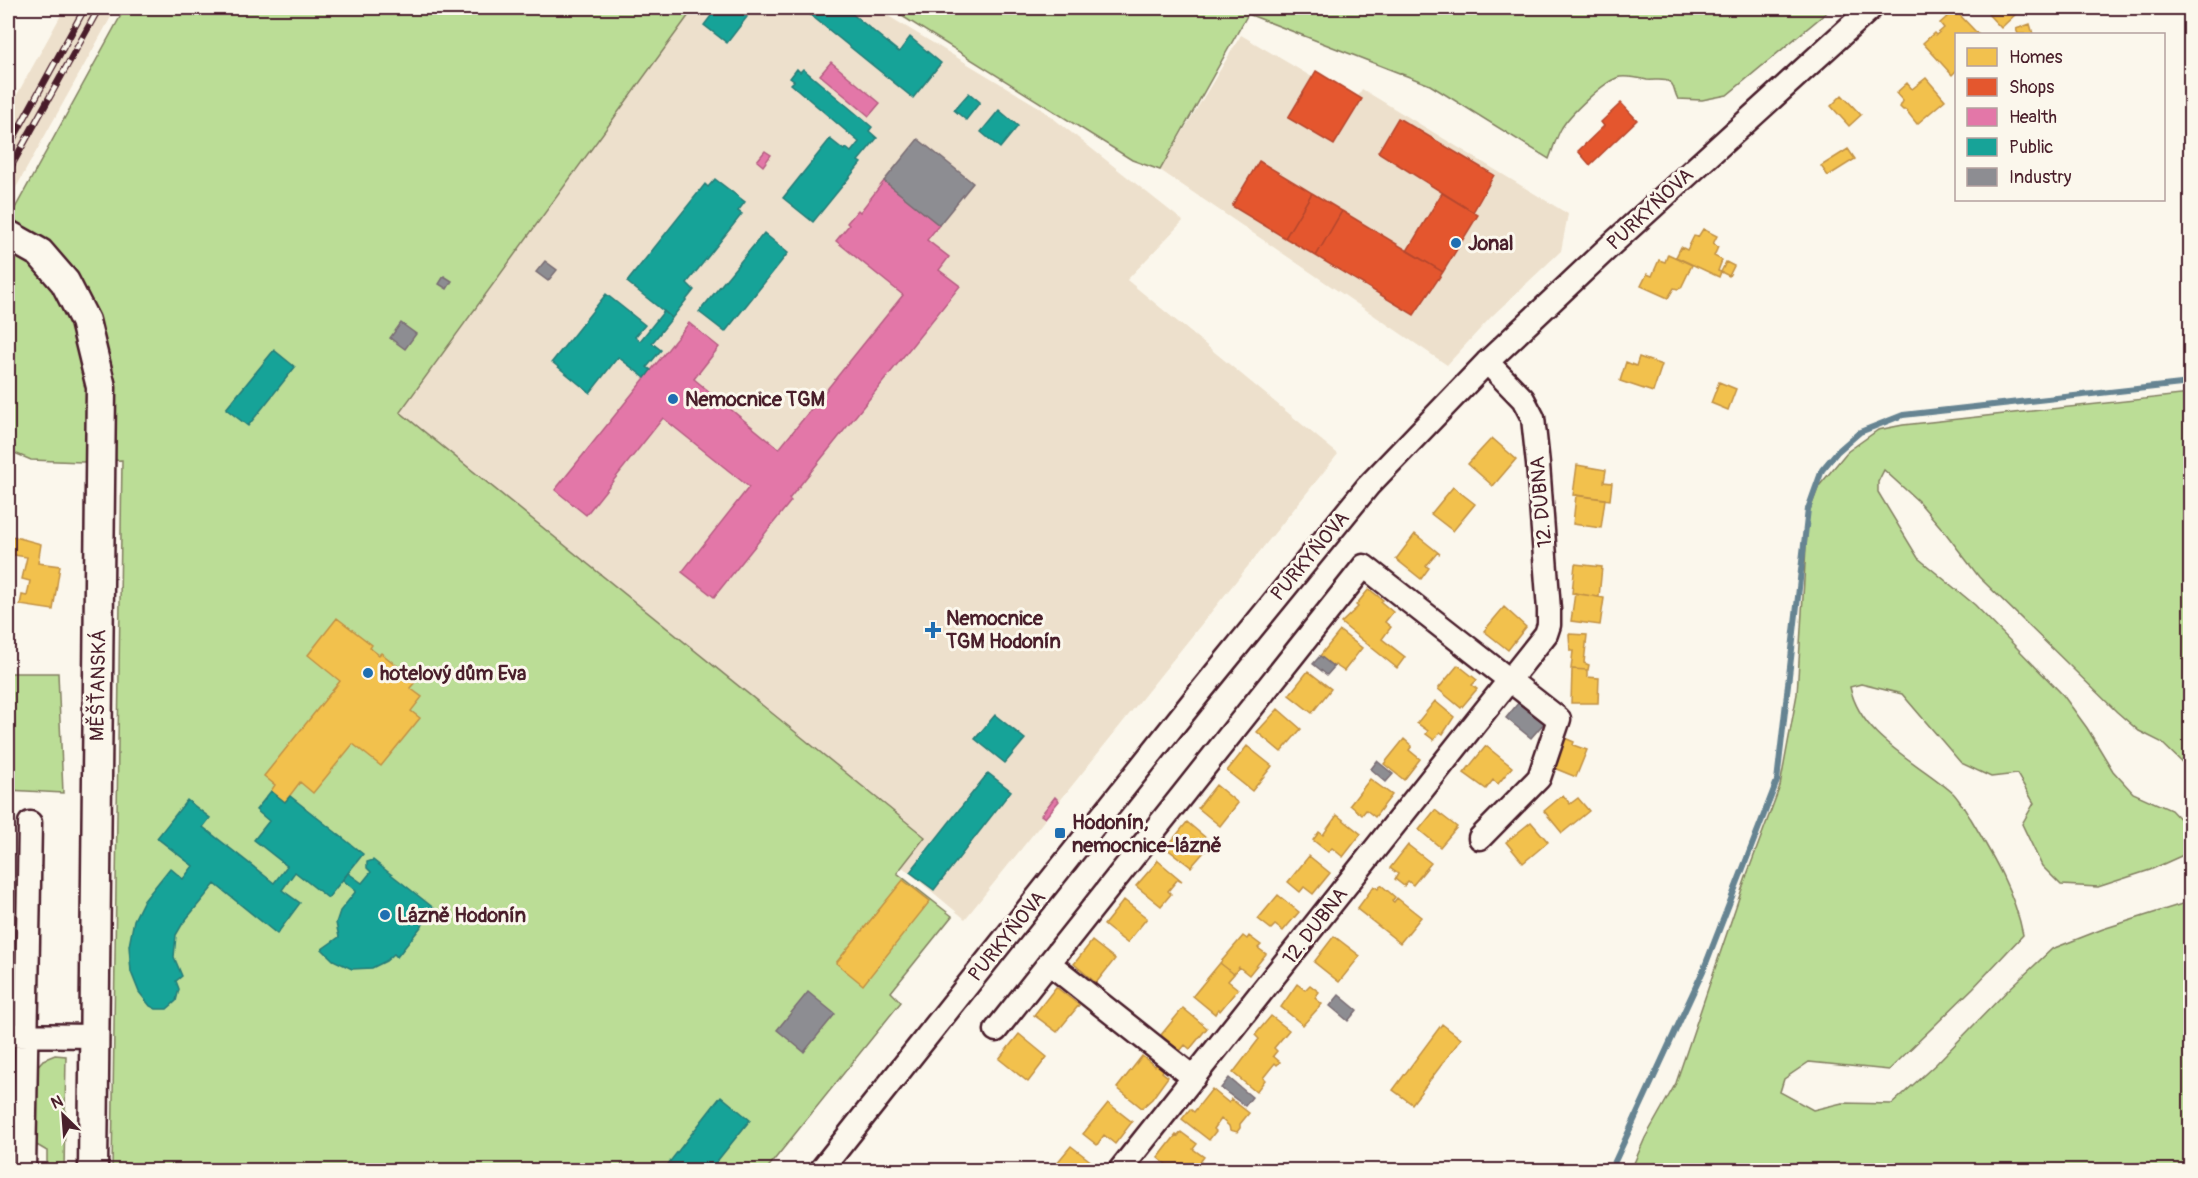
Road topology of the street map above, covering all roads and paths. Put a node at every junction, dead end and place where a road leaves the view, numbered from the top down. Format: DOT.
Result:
graph roads {
  1 [pos="1871,8"];
  2 [pos="8,235"];
  3 [pos="1487,362"];
  4 [pos="1509,682"];
  5 [pos="30,823"];
  6 [pos="1480,838"];
  7 [pos="1049,963"];
  8 [pos="996,1030"];
  9 [pos="17,1035"];
  10 [pos="94,1036"];
  11 [pos="1194,1078"];
  12 [pos="24,1161"];
  13 [pos="9,1170"];
  14 [pos="93,1170"];
  15 [pos="821,1170"];
  16 [pos="1120,1170"];
  1 -- 3 [label="street, PURKYŇOVA"];
  2 -- 10 [label="main road, MĚŠŤANSKÁ"];
  3 -- 4 [label="street, 12. DUBNA"];
  3 -- 15 [label="street, PURKYŇOVA"];
  4 -- 6 [label="street"];
  4 -- 7 [label="street"];
  4 -- 11 [label="street, 12. DUBNA"];
  5 -- 9 [label="street"];
  7 -- 8 [label="street"];
  7 -- 11 [label="street"];
  9 -- 10 [label="street"];
  9 -- 12 [label="street"];
  10 -- 14 [label="main road, MĚŠŤANSKÁ"];
  11 -- 16 [label="street, 12. DUBNA"];
  12 -- 13 [label="street"];
}
